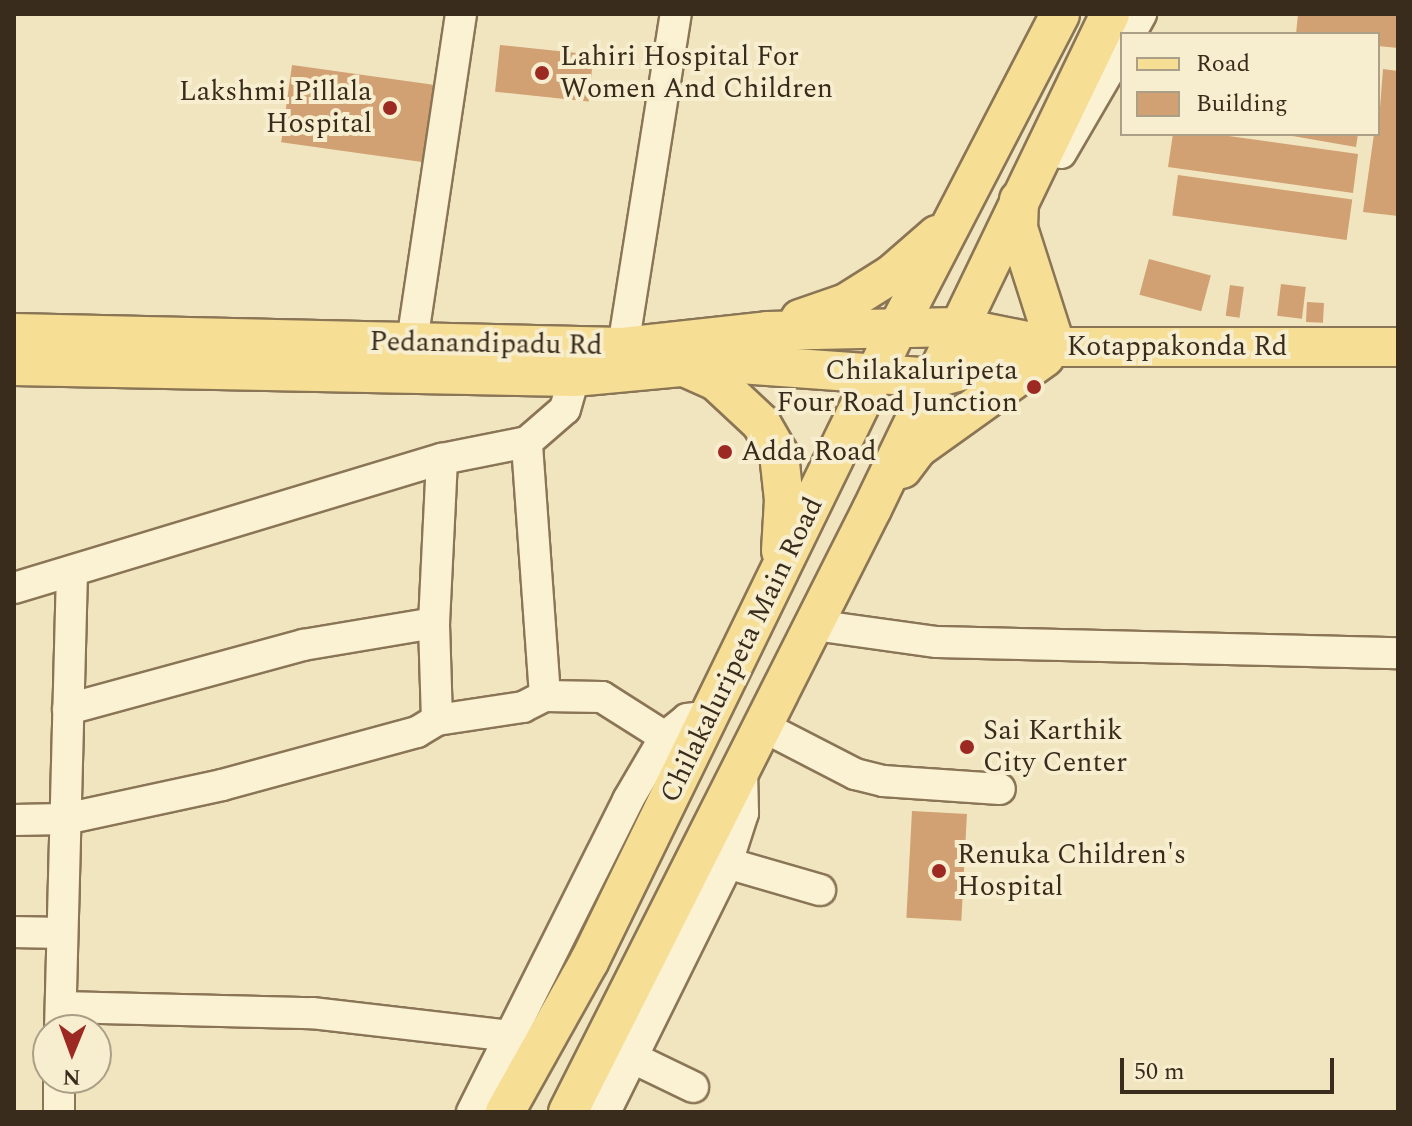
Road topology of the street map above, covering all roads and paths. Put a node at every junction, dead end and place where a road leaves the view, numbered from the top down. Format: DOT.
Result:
graph roads {
  1 [pos="461,14"];
  2 [pos="676,14"];
  3 [pos="1060,14"];
  4 [pos="1110,14"];
  5 [pos="1141,14"];
  6 [pos="1131,32"];
  7 [pos="1120,51"];
  8 [pos="1018,211"];
  9 [pos="951,223"];
  10 [pos="898,327"];
  11 [pos="958,327"];
  12 [pos="767,331"];
  13 [pos="14,333"];
  14 [pos="412,342"];
  15 [pos="623,347"];
  16 [pos="1056,347"];
  17 [pos="1398,347"];
  18 [pos="14,366"];
  19 [pos="684,367"];
  20 [pos="877,375"];
  21 [pos="574,377"];
  22 [pos="934,378"];
  23 [pos="527,442"];
  24 [pos="442,459"];
  25 [pos="872,509"];
  26 [pos="780,570"];
  27 [pos="72,571"];
  28 [pos="14,588"];
  29 [pos="434,623"];
  30 [pos="814,625"];
  31 [pos="1398,653"];
  32 [pos="545,696"];
  33 [pos="68,709"];
  34 [pos="711,716"];
  35 [pos="437,720"];
  36 [pos="759,732"];
  37 [pos="665,737"];
  38 [pos="1000,789"];
  39 [pos="65,819"];
  40 [pos="14,820"];
  41 [pos="727,863"];
  42 [pos="820,890"];
  43 [pos="14,932"];
  44 [pos="62,933"];
  45 [pos="60,1014"];
  46 [pos="112,1017"];
  47 [pos="510,1036"];
  48 [pos="631,1057"];
  49 [pos="693,1087"];
  50 [pos="472,1112"];
  51 [pos="505,1112"];
  52 [pos="568,1112"];
  53 [pos="605,1112"];
  1 -- 14 [label="street"];
  2 -- 15 [label="street"];
  3 -- 9 [label="main road, Chilakaluripeta Main Road"];
  4 -- 8 [label="main road, Chilakaluripeta Main Road"];
  5 -- 6 [label="street"];
  7 -- 8 [label="street"];
  8 -- 11 [label="main road, Chilakaluripeta Main Road"];
  8 -- 16 [label="main road"];
  9 -- 10 [label="main road, Chilakaluripeta Main Road"];
  9 -- 12 [label="main road"];
  10 -- 11 [label="main road, Pedanandipadu Rd"];
  10 -- 12 [label="main road, Pedanandipadu Rd"];
  10 -- 20 [label="main road, Chilakaluripeta Main Road"];
  11 -- 16 [label="main road, Kotappakonda Rd"];
  11 -- 22 [label="main road, Chilakaluripeta Main Road"];
  12 -- 15 [label="main road, Pedanandipadu Rd"];
  13 -- 14 [label="main road, Pedanandipadu Rd"];
  14 -- 15 [label="main road, Pedanandipadu Rd"];
  16 -- 17 [label="main road, Kotappakonda Rd"];
  16 -- 22 [label="main road, Pedanandipadu Rd"];
  16 -- 25 [label="main road"];
  18 -- 21 [label="main road, Pedanandipadu Rd"];
  19 -- 20 [label="main road, Pedanandipadu Rd"];
  19 -- 21 [label="main road, Pedanandipadu Rd"];
  19 -- 26 [label="main road"];
  20 -- 22 [label="main road, Pedanandipadu Rd"];
  20 -- 26 [label="main road, Chilakaluripeta Main Road"];
  21 -- 23 [label="street"];
  22 -- 25 [label="main road, Chilakaluripeta Main Road"];
  23 -- 24 [label="street"];
  23 -- 32 [label="street"];
  24 -- 27 [label="street"];
  24 -- 29 [label="street"];
  25 -- 30 [label="main road, Chilakaluripeta Main Road"];
  26 -- 34 [label="main road, Chilakaluripeta Main Road"];
  27 -- 28 [label="street"];
  27 -- 33 [label="street"];
  29 -- 33 [label="street"];
  29 -- 35 [label="street"];
  30 -- 31 [label="street"];
  30 -- 36 [label="main road, Chilakaluripeta Main Road"];
  32 -- 35 [label="street"];
  32 -- 37 [label="street"];
  33 -- 39 [label="street"];
  34 -- 37 [label="street"];
  34 -- 51 [label="main road, Chilakaluripeta Main Road"];
  35 -- 39 [label="street"];
  36 -- 38 [label="street"];
  36 -- 41 [label="street"];
  36 -- 52 [label="main road, Chilakaluripeta Main Road"];
  37 -- 47 [label="street"];
  39 -- 40 [label="street"];
  39 -- 44 [label="street"];
  41 -- 42 [label="street"];
  41 -- 48 [label="street"];
  43 -- 44 [label="street"];
  44 -- 45 [label="street"];
  46 -- 47 [label="street"];
  47 -- 50 [label="street"];
  48 -- 49 [label="street"];
  48 -- 53 [label="street"];
}
